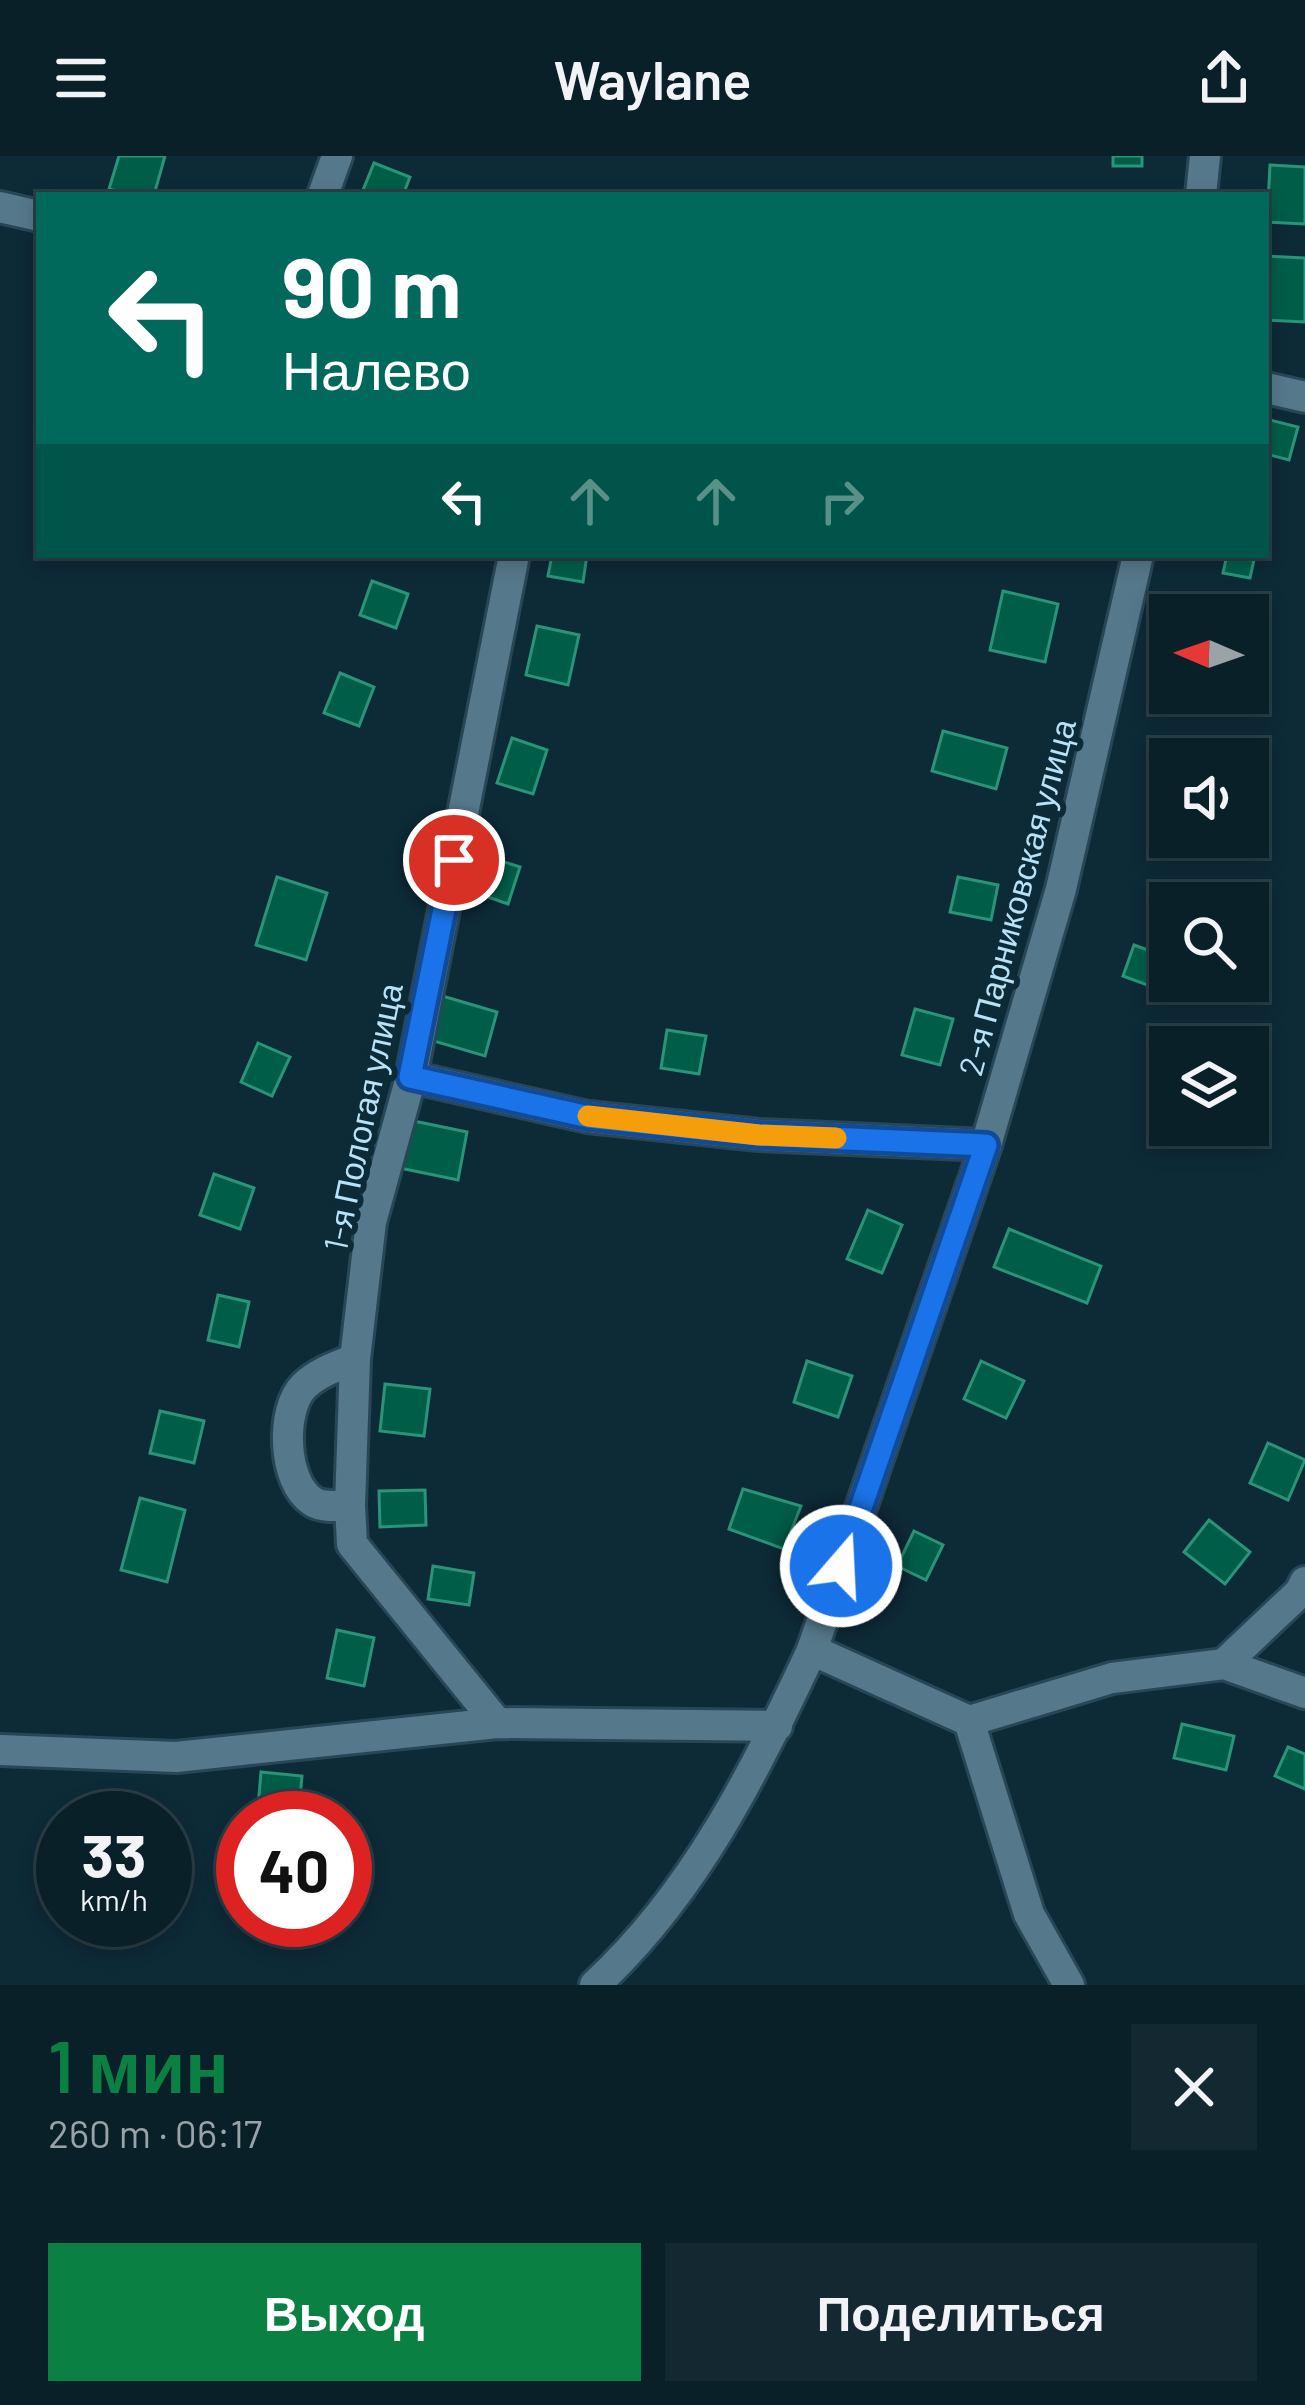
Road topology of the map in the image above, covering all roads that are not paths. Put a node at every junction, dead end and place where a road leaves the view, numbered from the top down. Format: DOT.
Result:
graph roads {
  1 [pos="337,156"];
  2 [pos="1204,156"];
  3 [pos="324,192"];
  4 [pos="1201,192"];
  5 [pos="0,207"];
  6 [pos="36,215"];
  7 [pos="1269,389"];
  8 [pos="1305,397"];
  9 [pos="513,558"];
  10 [pos="1137,558"];
  11 [pos="410,1077"];
  12 [pos="986,1145"];
  13 [pos="355,1359"];
  14 [pos="350,1505"];
  15 [pos="1303,1589"];
  16 [pos="812,1650"];
  17 [pos="1224,1664"];
  18 [pos="1305,1693"];
  19 [pos="969,1721"];
  20 [pos="497,1723"];
  21 [pos="777,1726"];
  22 [pos="0,1750"];
  23 [pos="595,1985"];
  24 [pos="1070,1985"];
  1 -- 3 [label="street"];
  2 -- 4 [label="street"];
  5 -- 6 [label="street"];
  7 -- 8 [label="street"];
  9 -- 11 [label="street, 1-я Пологая улица"];
  10 -- 12 [label="street, 2-я Парниковская улица"];
  11 -- 12 [label="street"];
  11 -- 13 [label="street, 1-я Пологая улица"];
  12 -- 16 [label="street, 2-я Парниковская улица"];
  13 -- 14 [label="street, 1-я Пологая улица"];
  13 -- 14 [label="street"];
  14 -- 20 [label="street, 1-я Пологая улица"];
  15 -- 17 [label="street"];
  16 -- 19 [label="street"];
  16 -- 21 [label="street, 2-я Парниковская улица"];
  17 -- 18 [label="street"];
  17 -- 19 [label="street"];
  19 -- 24 [label="street"];
  20 -- 21 [label="street"];
  20 -- 22 [label="street"];
  21 -- 23 [label="street, 2-я Парниковская улица"];
}
